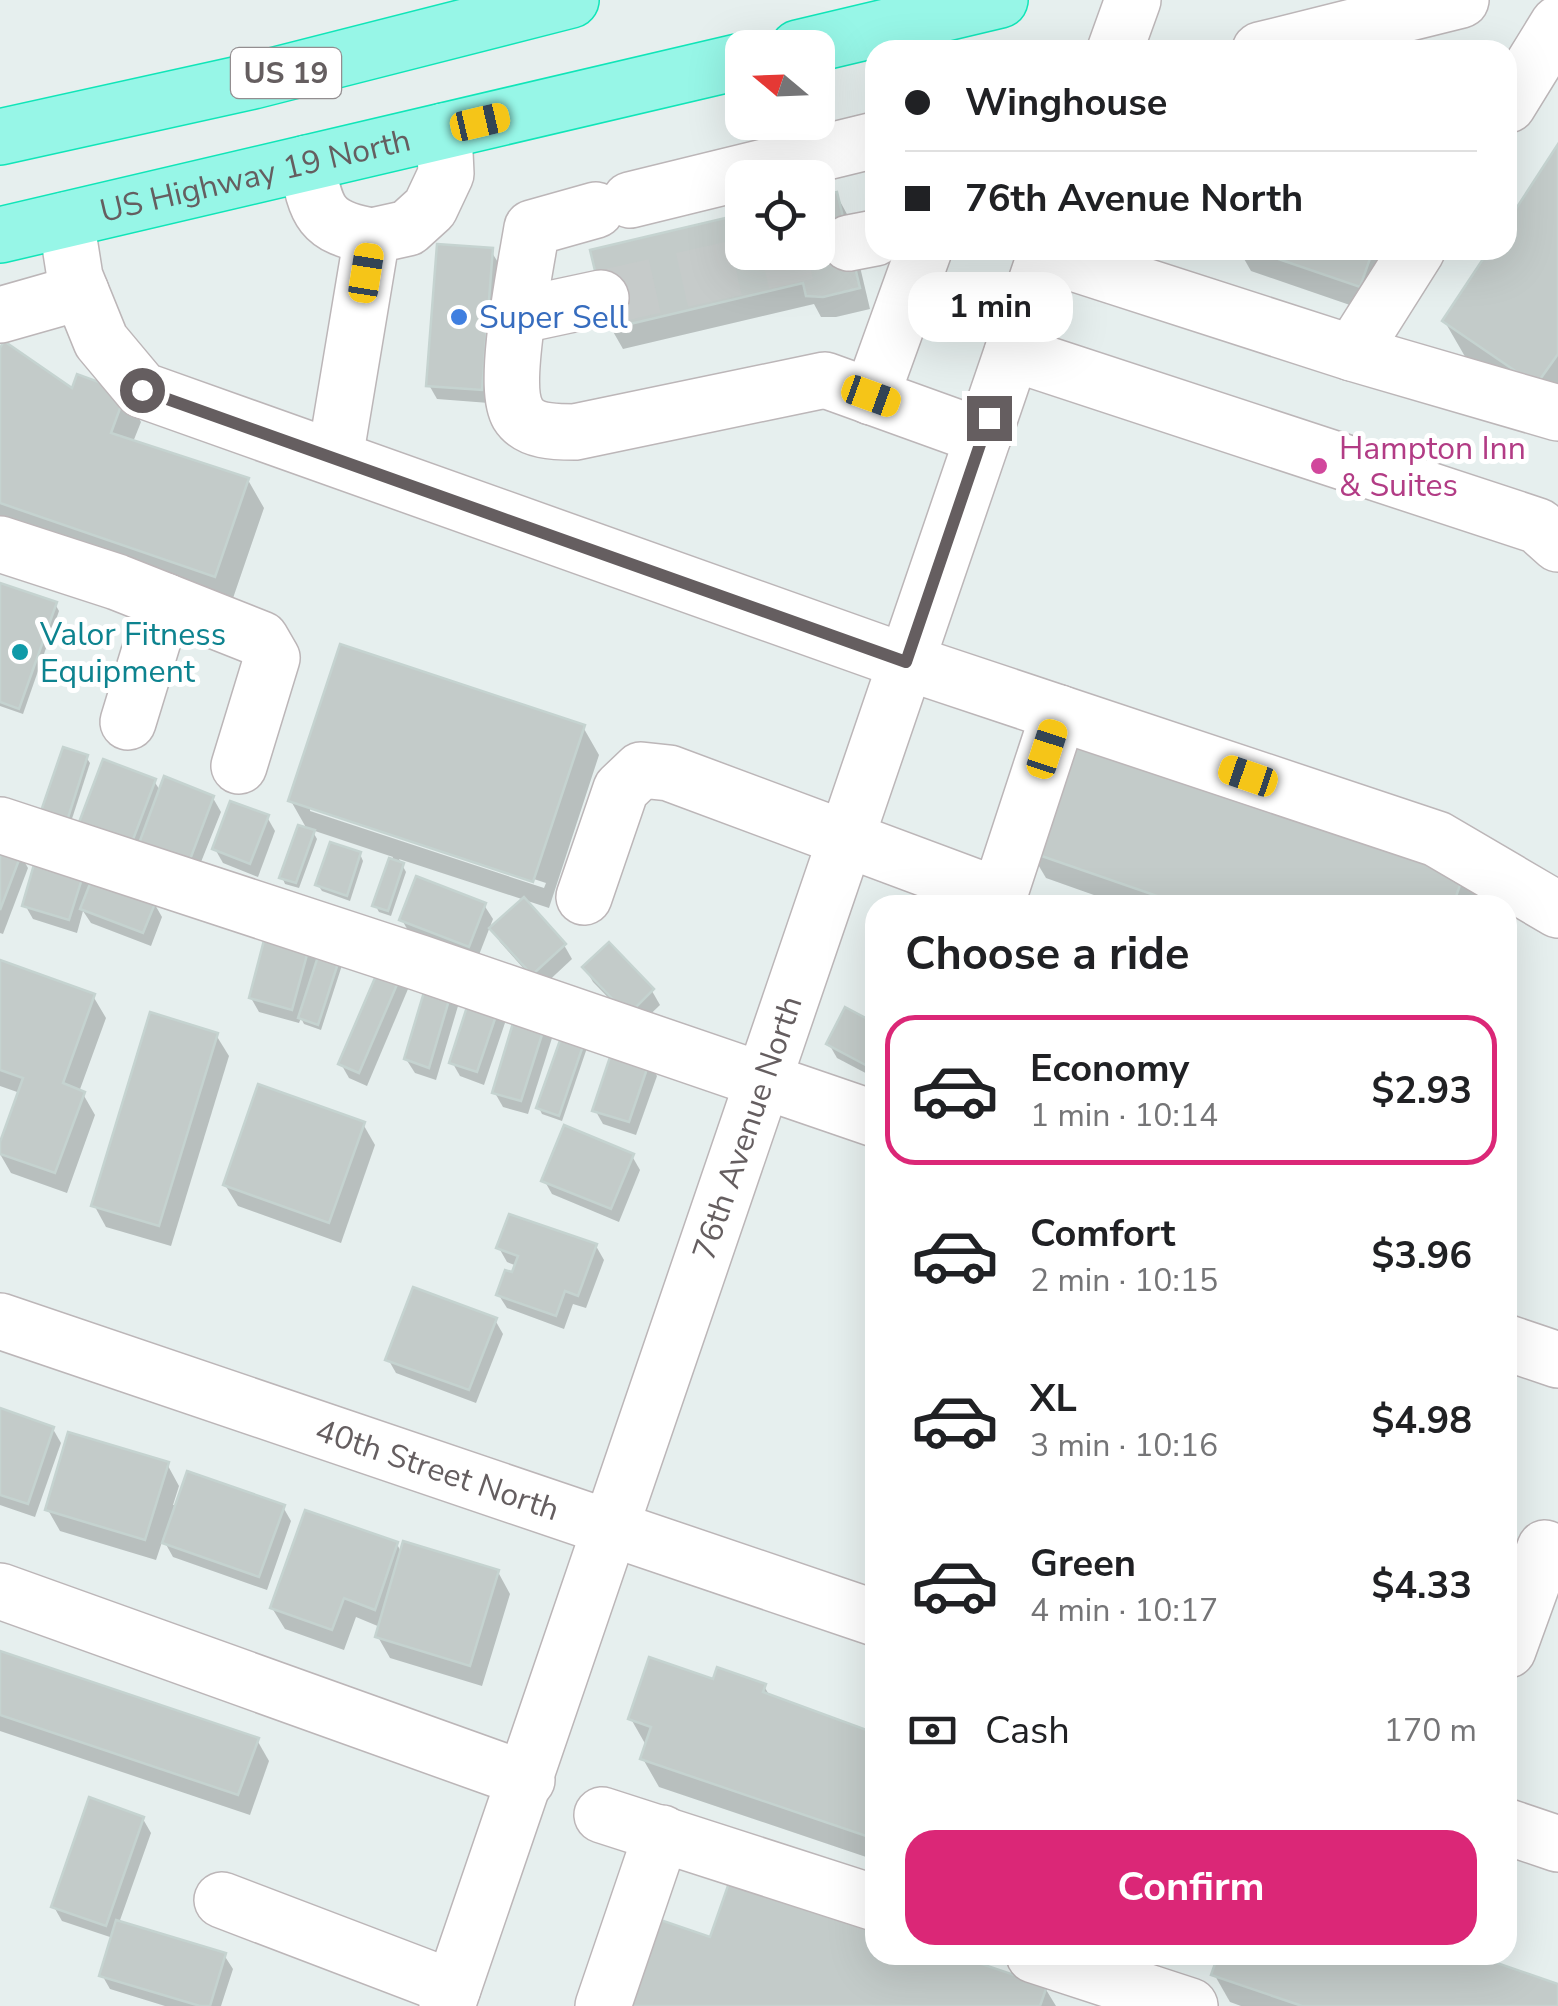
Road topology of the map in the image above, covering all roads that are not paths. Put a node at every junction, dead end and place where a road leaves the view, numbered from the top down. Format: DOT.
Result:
graph roads {
  1 [pos="571,0"];
  2 [pos="1000,0"];
  3 [pos="1132,0"];
  4 [pos="1462,0"];
  5 [pos="1558,24"];
  6 [pos="835,39"];
  7 [pos="1119,40"];
  8 [pos="1300,40"];
  9 [pos="725,64"];
  10 [pos="253,81"];
  11 [pos="1517,90"];
  12 [pos="444,131"];
  13 [pos="0,137"];
  14 [pos="865,142"];
  15 [pos="306,163"];
  16 [pos="0,174"];
  17 [pos="66,220"];
  18 [pos="0,235"];
  19 [pos="372,236"];
  20 [pos="920,260"];
  21 [pos="1043,260"];
  22 [pos="1096,260"];
  23 [pos="1410,260"];
  24 [pos="1146,268"];
  25 [pos="81,292"];
  26 [pos="601,298"];
  27 [pos="0,314"];
  28 [pos="517,316"];
  29 [pos="1012,353"];
  30 [pos="1352,353"];
  31 [pos="871,396"];
  32 [pos="1558,413"];
  33 [pos="983,437"];
  34 [pos="334,458"];
  35 [pos="0,544"];
  36 [pos="1558,544"];
  37 [pos="165,601"];
  38 [pos="906,662"];
  39 [pos="1059,713"];
  40 [pos="128,722"];
  41 [pos="239,766"];
  42 [pos="0,824"];
  43 [pos="846,839"];
  44 [pos="996,895"];
  45 [pos="999,895"];
  46 [pos="584,897"];
  47 [pos="1558,910"];
  48 [pos="764,1082"];
  49 [pos="865,1116"];
  50 [pos="0,1320"];
  51 [pos="1517,1347"];
  52 [pos="1558,1360"];
  53 [pos="611,1530"];
  54 [pos="1545,1548"];
  55 [pos="0,1590"];
  56 [pos="865,1615"];
  57 [pos="1517,1625"];
  58 [pos="527,1780"];
  59 [pos="602,1815"];
  60 [pos="1517,1831"];
  61 [pos="662,1833"];
  62 [pos="1558,1844"];
  63 [pos="222,1900"];
  64 [pos="865,1900"];
  65 [pos="1058,1977"];
  66 [pos="450,1997"];
  67 [pos="603,2006"];
  68 [pos="1190,2006"];
  1 -- 10 [label="highway, US 19"];
  2 -- 6 [label="highway"];
  3 -- 7 [label="street"];
  4 -- 8 [label="street"];
  5 -- 11 [label="street"];
  9 -- 12 [label="highway, US Highway 19 North"];
  10 -- 13 [label="highway, US 19"];
  10 -- 16 [label="highway"];
  12 -- 15 [label="highway, US Highway 19 North"];
  12 -- 19 [label="street"];
  14 -- 28 [label="street"];
  15 -- 17 [label="highway, US Highway 19 North"];
  15 -- 19 [label="street"];
  17 -- 18 [label="highway, US Highway 19 North"];
  17 -- 25 [label="street"];
  19 -- 34 [label="street"];
  20 -- 31 [label="street"];
  21 -- 29 [label="street, 76th Avenue North"];
  22 -- 24 [label="street"];
  23 -- 30 [label="street"];
  24 -- 30 [label="street"];
  25 -- 27 [label="street"];
  25 -- 34 [label="street"];
  26 -- 28 [label="street"];
  28 -- 31 [label="street"];
  29 -- 33 [label="street, 76th Avenue North"];
  29 -- 36 [label="street"];
  30 -- 32 [label="street"];
  31 -- 33 [label="street"];
  33 -- 38 [label="street, 76th Avenue North"];
  34 -- 38 [label="street"];
  35 -- 37 [label="street"];
  37 -- 40 [label="street"];
  37 -- 41 [label="street"];
  38 -- 39 [label="street"];
  38 -- 43 [label="street, 76th Avenue North"];
  39 -- 45 [label="street"];
  39 -- 47 [label="street"];
  42 -- 48 [label="street"];
  43 -- 44 [label="street"];
  43 -- 46 [label="street"];
  43 -- 48 [label="street, 76th Avenue North"];
  48 -- 49 [label="street"];
  48 -- 53 [label="street, 76th Avenue North"];
  50 -- 53 [label="street, 40th Street North"];
  51 -- 52 [label="street"];
  53 -- 56 [label="street, 40th Street North"];
  53 -- 58 [label="street, 76th Avenue North"];
  54 -- 57 [label="street"];
  55 -- 58 [label="street"];
  58 -- 66 [label="street, 76th Avenue North"];
  59 -- 61 [label="street"];
  60 -- 62 [label="street"];
  61 -- 64 [label="street"];
  61 -- 67 [label="street"];
  63 -- 66 [label="street"];
  65 -- 68 [label="street"];
}
